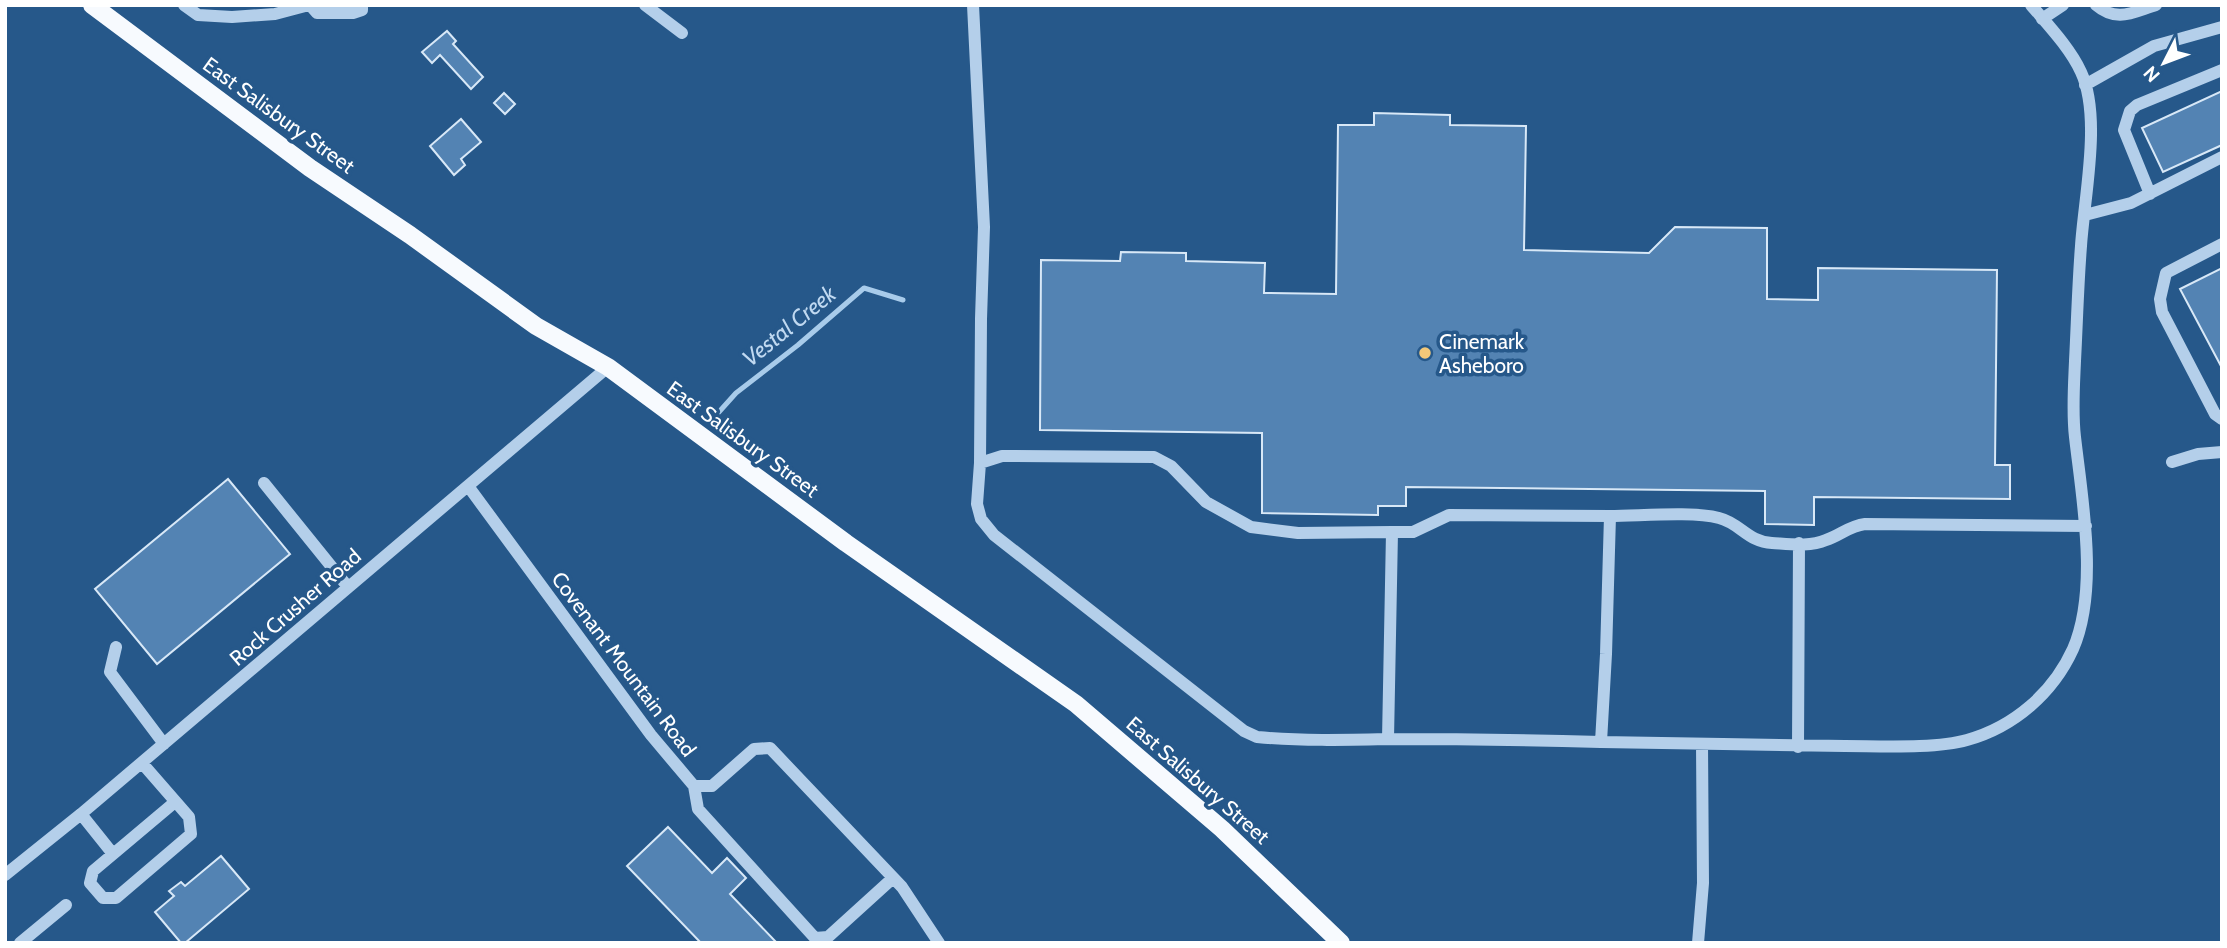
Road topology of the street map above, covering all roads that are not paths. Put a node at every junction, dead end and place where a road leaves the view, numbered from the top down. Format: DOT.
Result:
graph roads {
  1 [pos="92,5"];
  2 [pos="184,5"];
  3 [pos="309,5"];
  4 [pos="362,5"];
  5 [pos="645,5"];
  6 [pos="973,5"];
  7 [pos="2031,5"];
  8 [pos="2063,5"];
  9 [pos="2096,5"];
  10 [pos="2156,5"];
  11 [pos="2042,19"];
  12 [pos="2222,27"];
  13 [pos="682,33"];
  14 [pos="2222,70"];
  15 [pos="2085,85"];
  16 [pos="2222,157"];
  17 [pos="2150,194"];
  18 [pos="2085,215"];
  19 [pos="2222,244"];
  20 [pos="608,368"];
  21 [pos="2222,419"];
  22 [pos="2222,452"];
  23 [pos="2172,462"];
  24 [pos="980,463"];
  25 [pos="264,483"];
  26 [pos="468,486"];
  27 [pos="1610,516"];
  28 [pos="2086,526"];
  29 [pos="1392,532"];
  30 [pos="1799,543"];
  31 [pos="348,587"];
  32 [pos="116,647"];
  33 [pos="1388,740"];
  34 [pos="1601,742"];
  35 [pos="164,744"];
  36 [pos="1702,744"];
  37 [pos="1798,747"];
  38 [pos="142,763"];
  39 [pos="694,786"];
  40 [pos="175,802"];
  41 [pos="81,814"];
  42 [pos="113,854"];
  43 [pos="5,874"];
  44 [pos="893,878"];
  45 [pos="66,905"];
  46 [pos="20,943"];
  47 [pos="939,943"];
  48 [pos="1342,943"];
  49 [pos="1698,943"];
  1 -- 20 [label="main road, East Salisbury Street"];
  2 -- 3 [label="street"];
  3 -- 4 [label="street"];
  5 -- 13 [label="street"];
  6 -- 24 [label="street"];
  7 -- 11 [label="street"];
  8 -- 11 [label="street"];
  9 -- 10 [label="street"];
  11 -- 15 [label="street"];
  12 -- 15 [label="street"];
  14 -- 17 [label="street"];
  15 -- 18 [label="street"];
  16 -- 17 [label="street"];
  17 -- 18 [label="street"];
  18 -- 28 [label="street"];
  19 -- 21 [label="street"];
  20 -- 26 [label="street, Rock Crusher Road"];
  20 -- 48 [label="main road, East Salisbury Street"];
  22 -- 23 [label="street"];
  24 -- 29 [label="street"];
  24 -- 33 [label="street"];
  25 -- 31 [label="street"];
  26 -- 31 [label="street, Rock Crusher Road"];
  26 -- 39 [label="street, Covenant Mountain Road"];
  27 -- 29 [label="street"];
  27 -- 30 [label="street"];
  27 -- 34 [label="street"];
  28 -- 30 [label="street"];
  28 -- 37 [label="street"];
  29 -- 33 [label="street"];
  30 -- 37 [label="street"];
  31 -- 35 [label="street, Rock Crusher Road"];
  32 -- 35 [label="street"];
  33 -- 34 [label="street"];
  34 -- 36 [label="street"];
  35 -- 38 [label="street, Rock Crusher Road"];
  36 -- 37 [label="street"];
  36 -- 49 [label="street"];
  38 -- 40 [label="street"];
  38 -- 41 [label="street, Rock Crusher Road"];
  39 -- 44 [label="street, Covenant Mountain Road"];
  39 -- 44 [label="street"];
  40 -- 42 [label="street"];
  40 -- 42 [label="street"];
  41 -- 42 [label="street"];
  41 -- 43 [label="street, Rock Crusher Road"];
  44 -- 47 [label="street, Covenant Mountain Road"];
  45 -- 46 [label="street"];
}
